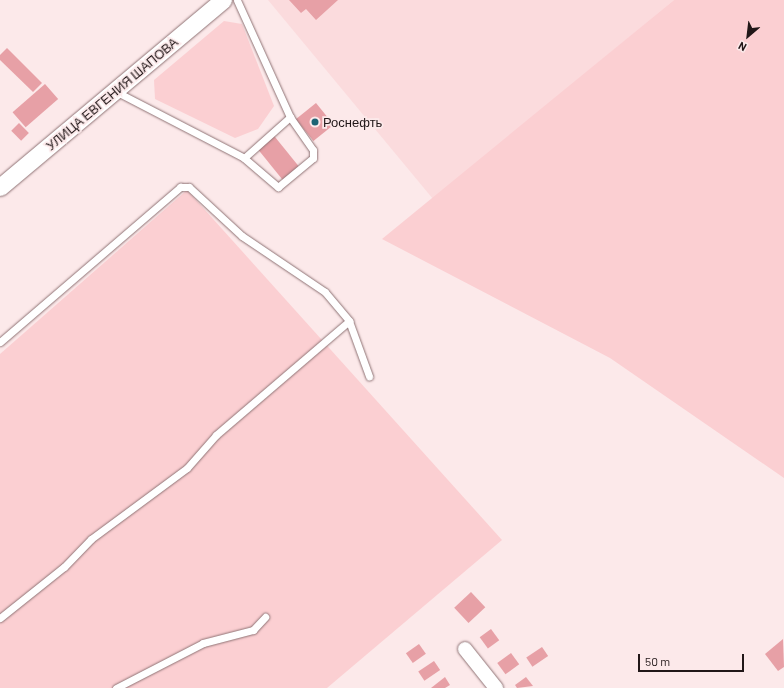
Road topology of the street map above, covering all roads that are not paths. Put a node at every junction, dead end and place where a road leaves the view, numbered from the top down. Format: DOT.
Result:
graph roads {
  1 [pos="223,0"];
  2 [pos="237,0"];
  3 [pos="115,91"];
  4 [pos="290,117"];
  5 [pos="244,158"];
  6 [pos="0,187"];
  7 [pos="349,321"];
  8 [pos="0,342"];
  9 [pos="369,376"];
  10 [pos="265,617"];
  11 [pos="0,618"];
  12 [pos="466,648"];
  13 [pos="116,688"];
  14 [pos="496,688"];
  1 -- 3 [label="street, УЛИЦА ЕВГЕНИЯ ШАПОВА"];
  2 -- 4 [label="lane"];
  3 -- 5 [label="lane"];
  3 -- 6 [label="street, УЛИЦА ЕВГЕНИЯ ШАПОВА"];
  4 -- 5 [label="lane"];
  4 -- 5 [label="lane"];
  7 -- 8 [label="lane"];
  7 -- 9 [label="lane"];
  7 -- 11 [label="lane"];
  10 -- 13 [label="lane"];
  12 -- 14 [label="street"];
}
